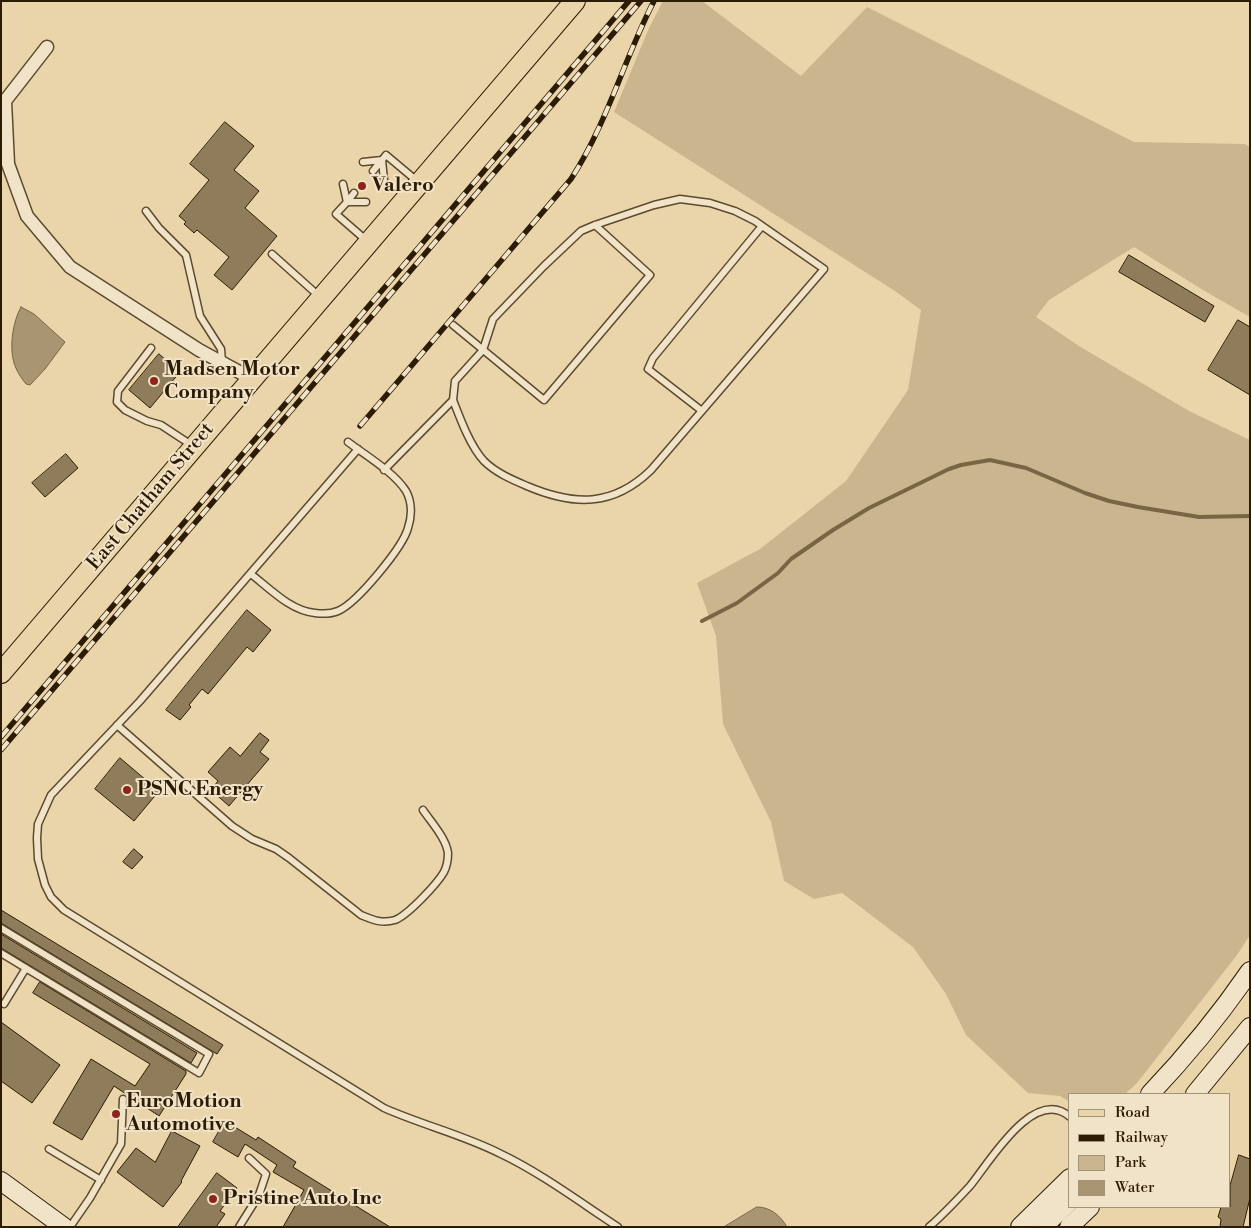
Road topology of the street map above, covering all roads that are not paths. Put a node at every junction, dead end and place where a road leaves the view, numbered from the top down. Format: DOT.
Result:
graph roads {
  1 [pos="575,1"];
  2 [pos="47,46"];
  3 [pos="382,160"];
  4 [pos="363,162"];
  5 [pos="373,171"];
  6 [pos="384,180"];
  7 [pos="420,183"];
  8 [pos="343,184"];
  9 [pos="354,193"];
  10 [pos="346,202"];
  11 [pos="366,202"];
  12 [pos="146,211"];
  13 [pos="595,225"];
  14 [pos="762,226"];
  15 [pos="369,242"];
  16 [pos="272,254"];
  17 [pos="321,298"];
  18 [pos="453,325"];
  19 [pos="151,348"];
  20 [pos="483,350"];
  21 [pos="222,362"];
  22 [pos="252,379"];
  23 [pos="453,400"];
  24 [pos="702,411"];
  25 [pos="348,442"];
  26 [pos="194,446"];
  27 [pos="358,450"];
  28 [pos="384,470"];
  29 [pos="251,574"];
  30 [pos="1,673"];
  31 [pos="117,725"];
  32 [pos="423,810"];
  33 [pos="1,928"];
  34 [pos="1,953"];
  35 [pos="26,968"];
  36 [pos="1250,971"];
  37 [pos="4,1004"];
  38 [pos="1250,1027"];
  39 [pos="1202,1034"];
  40 [pos="1151,1093"];
  41 [pos="1169,1093"];
  42 [pos="1196,1093"];
  43 [pos="123,1100"];
  44 [pos="1068,1116"];
  45 [pos="49,1149"];
  46 [pos="249,1158"];
  47 [pos="100,1180"];
  48 [pos="1068,1180"];
  49 [pos="1,1181"];
  50 [pos="1068,1203"];
  51 [pos="1089,1208"];
  52 [pos="64,1226"];
  53 [pos="239,1227"];
  54 [pos="618,1227"];
  55 [pos="929,1227"];
  56 [pos="1020,1227"];
  57 [pos="1043,1227"];
  58 [pos="1069,1227"];
  1 -- 7 [label="main road, East Chatham Street"];
  2 -- 21 [label="street"];
  3 -- 4 [label="lane"];
  3 -- 5 [label="lane"];
  3 -- 6 [label="lane"];
  3 -- 7 [label="lane"];
  7 -- 15 [label="main road, East Chatham Street"];
  8 -- 10 [label="lane"];
  9 -- 10 [label="lane"];
  10 -- 11 [label="lane"];
  10 -- 15 [label="lane"];
  12 -- 21 [label="lane"];
  13 -- 14 [label="lane"];
  13 -- 20 [label="lane"];
  13 -- 20 [label="lane"];
  14 -- 24 [label="lane"];
  14 -- 24 [label="lane"];
  15 -- 17 [label="main road, East Chatham Street"];
  16 -- 17 [label="lane"];
  17 -- 22 [label="main road, East Chatham Street"];
  18 -- 20 [label="lane"];
  19 -- 26 [label="lane"];
  20 -- 23 [label="lane"];
  21 -- 22 [label="street"];
  22 -- 26 [label="main road, East Chatham Street"];
  23 -- 24 [label="lane"];
  23 -- 28 [label="lane"];
  25 -- 27 [label="lane"];
  26 -- 30 [label="main road, East Chatham Street"];
  27 -- 28 [label="lane"];
  27 -- 29 [label="lane"];
  28 -- 29 [label="lane"];
  29 -- 31 [label="lane"];
  31 -- 32 [label="lane"];
  31 -- 54 [label="lane"];
  33 -- 35 [label="lane"];
  34 -- 35 [label="lane"];
  35 -- 37 [label="lane"];
  36 -- 39 [label="main road"];
  38 -- 42 [label="main road"];
  39 -- 40 [label="main road"];
  39 -- 41 [label="main road"];
  43 -- 47 [label="lane"];
  44 -- 55 [label="lane"];
  45 -- 47 [label="lane"];
  46 -- 53 [label="lane"];
  47 -- 52 [label="lane"];
  48 -- 56 [label="main road"];
  49 -- 52 [label="main road"];
  50 -- 57 [label="main road"];
  51 -- 58 [label="main road"];
}
